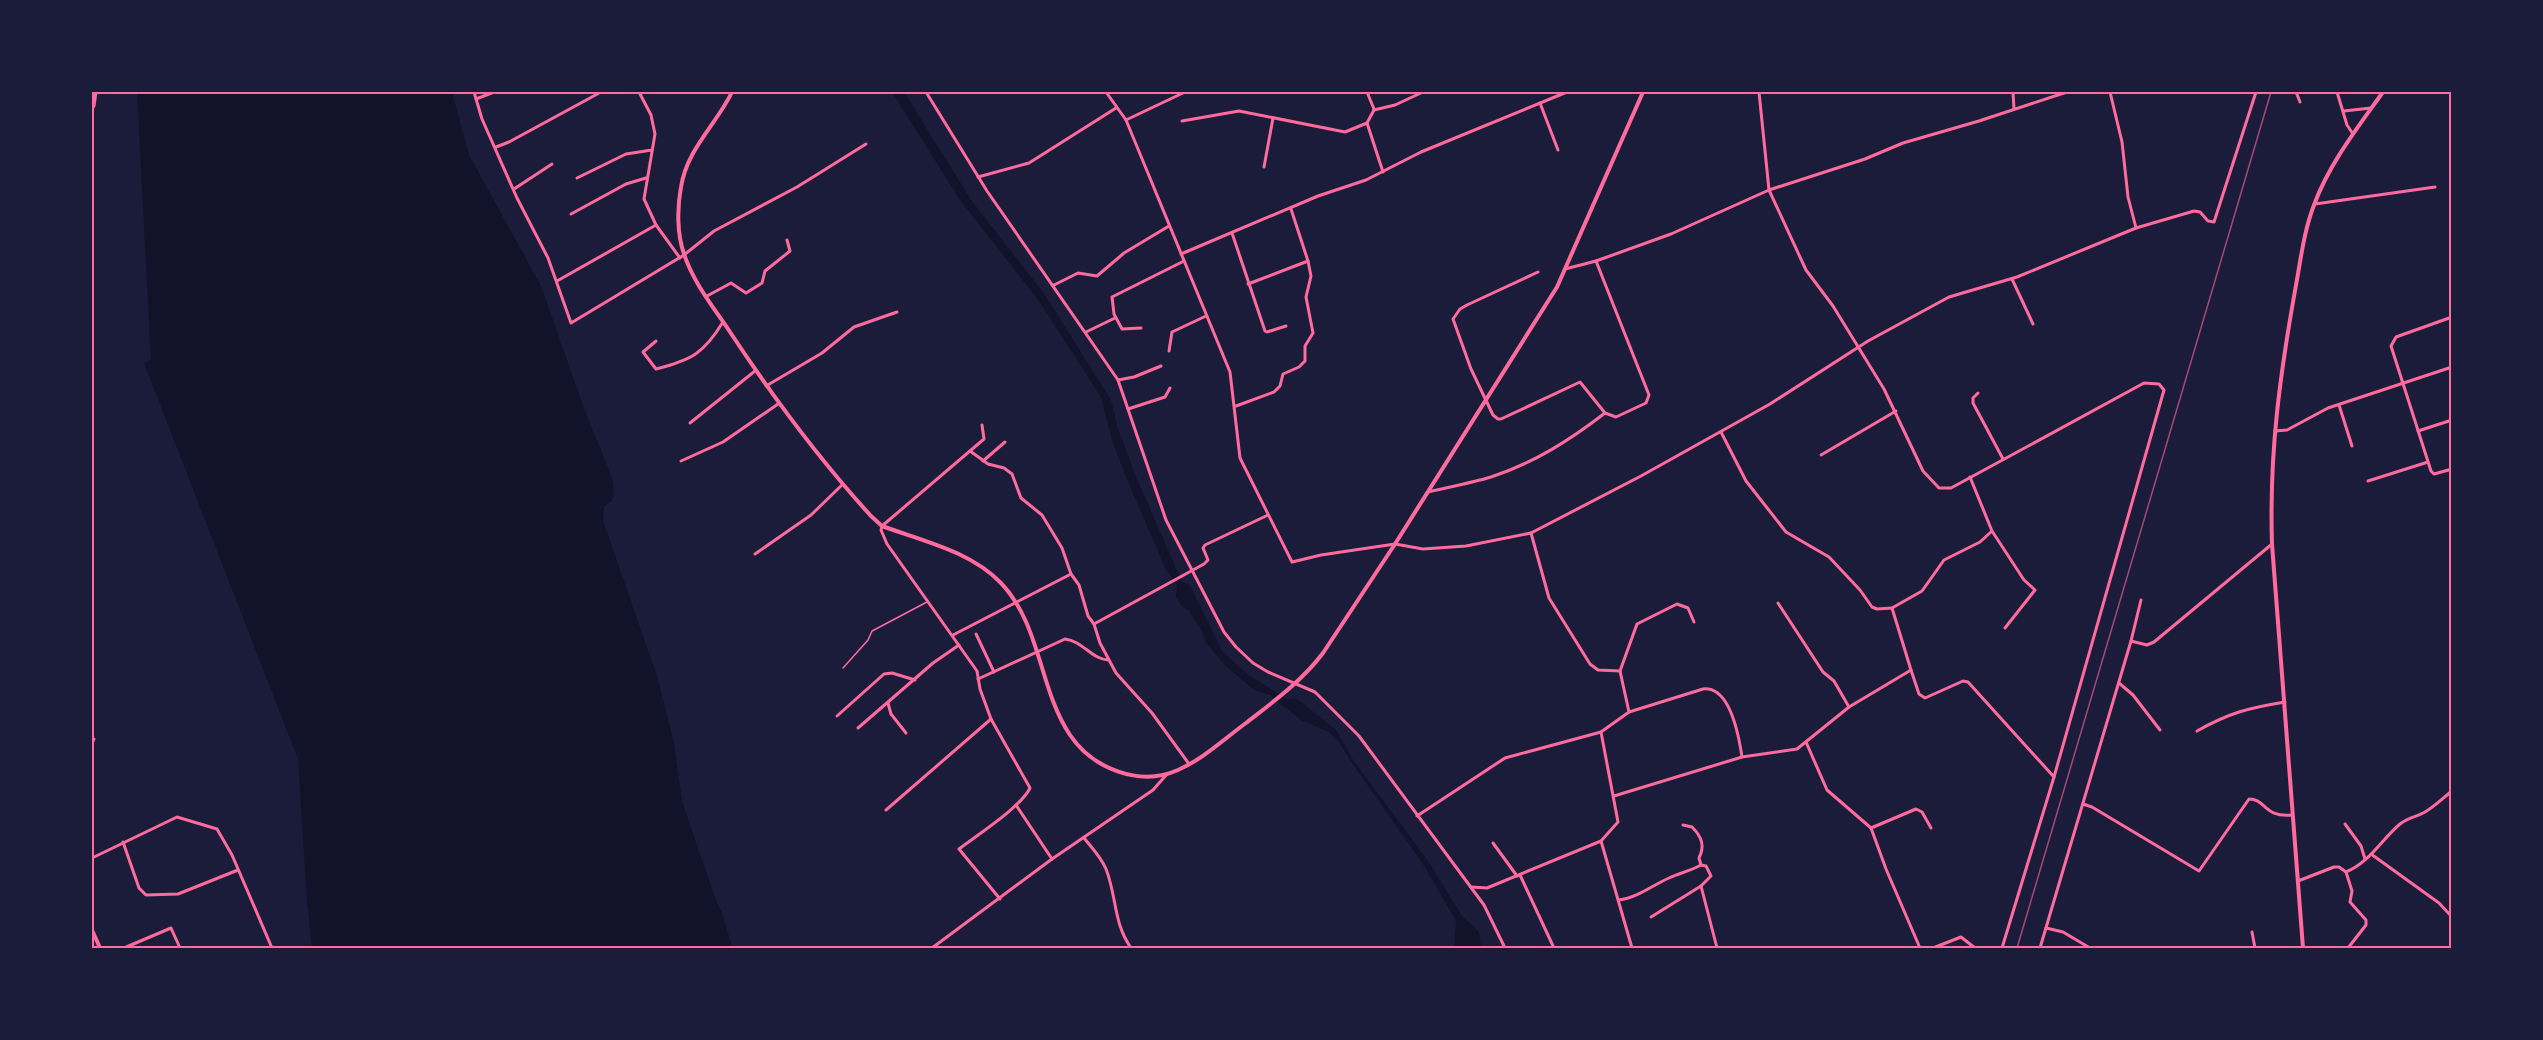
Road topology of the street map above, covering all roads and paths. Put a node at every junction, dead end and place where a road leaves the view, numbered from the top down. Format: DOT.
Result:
graph roads {
  1 [pos="96,92"];
  2 [pos="474,92"];
  3 [pos="494,92"];
  4 [pos="602,92"];
  5 [pos="639,92"];
  6 [pos="732,92"];
  7 [pos="926,92"];
  8 [pos="1106,92"];
  9 [pos="1185,92"];
  10 [pos="1367,92"];
  11 [pos="1423,92"];
  12 [pos="1565,92"];
  13 [pos="1643,92"];
  14 [pos="1759,92"];
  15 [pos="2013,92"];
  16 [pos="2067,92"];
  17 [pos="2110,92"];
  18 [pos="2256,92"];
  19 [pos="2296,92"];
  20 [pos="2337,92"];
  21 [pos="2383,92"];
  22 [pos="1414,93"];
  23 [pos="476,99"];
  24 [pos="2300,102"];
  25 [pos="1540,103"];
  26 [pos="1116,108"];
  27 [pos="2371,108"];
  28 [pos="2014,109"];
  29 [pos="92,110"];
  30 [pos="1374,110"];
  31 [pos="2344,111"];
  32 [pos="1273,118"];
  33 [pos="1126,120"];
  34 [pos="1182,121"];
  35 [pos="1367,123"];
  36 [pos="2354,134"];
  37 [pos="866,144"];
  38 [pos="496,147"];
  39 [pos="652,150"];
  40 [pos="1558,150"];
  41 [pos="552,164"];
  42 [pos="1264,166"];
  43 [pos="1383,172"];
  44 [pos="978,177"];
  45 [pos="577,178"];
  46 [pos="646,178"];
  47 [pos="2435,186"];
  48 [pos="514,189"];
  49 [pos="1769,190"];
  50 [pos="2314,204"];
  51 [pos="1291,209"];
  52 [pos="571,214"];
  53 [pos="656,225"];
  54 [pos="1169,226"];
  55 [pos="2136,228"];
  56 [pos="1232,233"];
  57 [pos="787,240"];
  58 [pos="1181,255"];
  59 [pos="682,256"];
  60 [pos="1184,261"];
  61 [pos="1308,261"];
  62 [pos="1596,261"];
  63 [pos="1565,269"];
  64 [pos="1538,272"];
  65 [pos="2012,279"];
  66 [pos="557,281"];
  67 [pos="1248,284"];
  68 [pos="1054,285"];
  69 [pos="707,296"];
  70 [pos="897,312"];
  71 [pos="1206,316"];
  72 [pos="2451,317"];
  73 [pos="1115,318"];
  74 [pos="723,322"];
  75 [pos="2033,324"];
  76 [pos="1286,326"];
  77 [pos="1141,328"];
  78 [pos="1086,332"];
  79 [pos="656,342"];
  80 [pos="1858,348"];
  81 [pos="1169,351"];
  82 [pos="1161,366"];
  83 [pos="2451,366"];
  84 [pos="755,371"];
  85 [pos="1118,380"];
  86 [pos="2402,384"];
  87 [pos="765,386"];
  88 [pos="1170,388"];
  89 [pos="1978,393"];
  90 [pos="1485,399"];
  91 [pos="778,404"];
  92 [pos="2339,405"];
  93 [pos="1236,406"];
  94 [pos="1128,409"];
  95 [pos="1896,411"];
  96 [pos="1605,413"];
  97 [pos="2451,420"];
  98 [pos="690,423"];
  99 [pos="982,425"];
  100 [pos="2274,431"];
  101 [pos="2418,431"];
  102 [pos="1720,432"];
  103 [pos="1005,442"];
  104 [pos="2352,446"];
  105 [pos="970,451"];
  106 [pos="1821,455"];
  107 [pos="2003,459"];
  108 [pos="681,461"];
  109 [pos="983,461"];
  110 [pos="2428,462"];
  111 [pos="2451,469"];
  112 [pos="1970,477"];
  113 [pos="2368,481"];
  114 [pos="843,484"];
  115 [pos="1426,493"];
  116 [pos="1268,515"];
  117 [pos="882,526"];
  118 [pos="1992,531"];
  119 [pos="1531,533"];
  120 [pos="1395,544"];
  121 [pos="2272,544"];
  122 [pos="754,554"];
  123 [pos="1191,569"];
  124 [pos="1071,574"];
  125 [pos="2141,600"];
  126 [pos="927,602"];
  127 [pos="1015,602"];
  128 [pos="1778,603"];
  129 [pos="1892,608"];
  130 [pos="1694,622"];
  131 [pos="1094,624"];
  132 [pos="2005,628"];
  133 [pos="976,634"];
  134 [pos="952,636"];
  135 [pos="2131,641"];
  136 [pos="959,645"];
  137 [pos="1037,651"];
  138 [pos="1109,660"];
  139 [pos="843,668"];
  140 [pos="1911,670"];
  141 [pos="1620,671"];
  142 [pos="994,672"];
  143 [pos="978,679"];
  144 [pos="915,680"];
  145 [pos="1295,683"];
  146 [pos="2119,683"];
  147 [pos="2285,702"];
  148 [pos="888,703"];
  149 [pos="1849,707"];
  150 [pos="1629,712"];
  151 [pos="837,716"];
  152 [pos="991,719"];
  153 [pos="858,728"];
  154 [pos="2160,730"];
  155 [pos="2197,731"];
  156 [pos="1601,732"];
  157 [pos="906,733"];
  158 [pos="1806,742"];
  159 [pos="1742,757"];
  160 [pos="1189,765"];
  161 [pos="1167,774"];
  162 [pos="2054,777"];
  163 [pos="2451,791"];
  164 [pos="1614,796"];
  165 [pos="2084,804"];
  166 [pos="1015,805"];
  167 [pos="886,810"];
  168 [pos="2293,815"];
  169 [pos="1416,817"];
  170 [pos="2345,824"];
  171 [pos="1683,825"];
  172 [pos="1871,828"];
  173 [pos="1931,828"];
  174 [pos="1084,838"];
  175 [pos="1601,841"];
  176 [pos="123,842"];
  177 [pos="1493,843"];
  178 [pos="2371,854"];
  179 [pos="92,858"];
  180 [pos="1052,859"];
  181 [pos="2365,859"];
  182 [pos="1701,864"];
  183 [pos="238,870"];
  184 [pos="2346,872"];
  185 [pos="1518,876"];
  186 [pos="2298,881"];
  187 [pos="1469,886"];
  188 [pos="1701,886"];
  189 [pos="1000,899"];
  190 [pos="1619,900"];
  191 [pos="1651,917"];
  192 [pos="2451,917"];
  193 [pos="2046,928"];
  194 [pos="92,930"];
  195 [pos="2253,932"];
  196 [pos="100,948"];
  197 [pos="124,948"];
  198 [pos="180,948"];
  199 [pos="272,948"];
  200 [pos="932,948"];
  201 [pos="1131,948"];
  202 [pos="1505,948"];
  203 [pos="1554,948"];
  204 [pos="1632,948"];
  205 [pos="1717,948"];
  206 [pos="1920,948"];
  207 [pos="1934,948"];
  208 [pos="1976,948"];
  209 [pos="2002,948"];
  210 [pos="2040,948"];
  211 [pos="2090,948"];
  212 [pos="2255,948"];
  213 [pos="2303,948"];
  214 [pos="2348,948"];
  1 -- 29 [label="street"];
  2 -- 23 [label="street"];
  3 -- 23 [label="street"];
  4 -- 38 [label="street"];
  5 -- 39 [label="street"];
  6 -- 59 [label="street"];
  7 -- 44 [label="street"];
  8 -- 26 [label="street"];
  9 -- 33 [label="street"];
  10 -- 30 [label="street"];
  11 -- 22 [label="street"];
  12 -- 25 [label="street"];
  13 -- 63 [label="street"];
  14 -- 49 [label="street"];
  15 -- 28 [label="street"];
  16 -- 28 [label="street"];
  17 -- 55 [label="street"];
  18 -- 55 [label="street"];
  19 -- 24 [label="street"];
  20 -- 31 [label="street"];
  21 -- 27 [label="street"];
  22 -- 30 [label="street"];
  23 -- 38 [label="street"];
  25 -- 40 [label="street"];
  25 -- 43 [label="street"];
  26 -- 33 [label="street"];
  26 -- 44 [label="street"];
  27 -- 31 [label="street"];
  27 -- 36 [label="street"];
  28 -- 49 [label="street"];
  30 -- 35 [label="street"];
  31 -- 36 [label="street"];
  32 -- 34 [label="street"];
  32 -- 35 [label="street"];
  32 -- 42 [label="street"];
  33 -- 54 [label="street"];
  35 -- 43 [label="street"];
  36 -- 50 [label="street"];
  37 -- 59 [label="street"];
  38 -- 48 [label="street"];
  39 -- 45 [label="street"];
  39 -- 46 [label="street"];
  41 -- 48 [label="street"];
  43 -- 51 [label="street"];
  44 -- 68 [label="street"];
  46 -- 52 [label="street"];
  46 -- 53 [label="street"];
  47 -- 50 [label="street"];
  48 -- 66 [label="street"];
  49 -- 62 [label="street"];
  49 -- 80 [label="street"];
  50 -- 100 [label="street"];
  51 -- 56 [label="street"];
  51 -- 61 [label="street"];
  53 -- 59 [label="street"];
  53 -- 66 [label="street"];
  54 -- 58 [label="street"];
  54 -- 68 [label="street"];
  55 -- 65 [label="street"];
  56 -- 58 [label="street"];
  56 -- 67 [label="street"];
  57 -- 69 [label="street"];
  58 -- 60 [label="street"];
  59 -- 66 [label="street"];
  59 -- 69 [label="street"];
  60 -- 71 [label="street"];
  60 -- 73 [label="street"];
  61 -- 67 [label="street"];
  61 -- 93 [label="street"];
  62 -- 63 [label="street"];
  62 -- 96 [label="street"];
  63 -- 90 [label="street"];
  64 -- 90 [label="street"];
  65 -- 75 [label="street"];
  65 -- 80 [label="street"];
  67 -- 76 [label="street"];
  68 -- 78 [label="street"];
  69 -- 74 [label="street"];
  70 -- 87 [label="street"];
  71 -- 81 [label="street"];
  71 -- 93 [label="street"];
  72 -- 86 [label="street"];
  73 -- 77 [label="street"];
  73 -- 78 [label="street"];
  74 -- 79 [label="street"];
  74 -- 84 [label="street"];
  78 -- 85 [label="street"];
  80 -- 95 [label="street"];
  80 -- 102 [label="street"];
  82 -- 85 [label="street"];
  83 -- 86 [label="street"];
  84 -- 87 [label="street"];
  84 -- 98 [label="street"];
  85 -- 94 [label="street"];
  86 -- 92 [label="street"];
  86 -- 101 [label="street"];
  87 -- 91 [label="street"];
  88 -- 94 [label="street"];
  89 -- 107 [label="street"];
  90 -- 96 [label="street"];
  90 -- 115 [label="street"];
  91 -- 108 [label="street"];
  91 -- 114 [label="street"];
  92 -- 100 [label="street"];
  92 -- 104 [label="street"];
  93 -- 116 [label="street"];
  94 -- 123 [label="street"];
  95 -- 106 [label="street"];
  95 -- 112 [label="street"];
  96 -- 115 [label="street"];
  97 -- 101 [label="street"];
  99 -- 105 [label="street"];
  100 -- 121 [label="street"];
  101 -- 110 [label="street"];
  102 -- 119 [label="street"];
  102 -- 129 [label="street"];
  103 -- 109 [label="street"];
  105 -- 109 [label="street"];
  105 -- 117 [label="street"];
  107 -- 112 [label="street"];
  107 -- 162 [label="street"];
  109 -- 124 [label="street"];
  110 -- 111 [label="street"];
  110 -- 113 [label="street"];
  112 -- 118 [label="street"];
  114 -- 117 [label="street"];
  114 -- 122 [label="street"];
  115 -- 120 [label="street"];
  116 -- 120 [label="street"];
  116 -- 123 [label="street"];
  117 -- 126 [label="street"];
  117 -- 127 [label="street"];
  118 -- 129 [label="street"];
  118 -- 132 [label="street"];
  119 -- 120 [label="street"];
  119 -- 141 [label="street"];
  120 -- 145 [label="street"];
  121 -- 135 [label="street"];
  121 -- 147 [label="street"];
  123 -- 131 [label="street"];
  123 -- 145 [label="street"];
  124 -- 127 [label="street"];
  124 -- 131 [label="street"];
  125 -- 135 [label="street"];
  126 -- 134 [label="street"];
  126 -- 139 [label="lane"];
  127 -- 134 [label="street"];
  127 -- 137 [label="street"];
  128 -- 149 [label="street"];
  129 -- 140 [label="street"];
  130 -- 141 [label="street"];
  131 -- 138 [label="street"];
  133 -- 142 [label="street"];
  134 -- 136 [label="street"];
  135 -- 146 [label="street"];
  136 -- 143 [label="street"];
  136 -- 144 [label="street"];
  137 -- 138 [label="street"];
  137 -- 142 [label="street"];
  137 -- 161 [label="street"];
  138 -- 160 [label="street"];
  140 -- 149 [label="street"];
  140 -- 162 [label="street"];
  141 -- 150 [label="street"];
  142 -- 143 [label="street"];
  143 -- 152 [label="street"];
  144 -- 148 [label="street"];
  144 -- 151 [label="street"];
  145 -- 160 [label="street"];
  145 -- 169 [label="street"];
  146 -- 154 [label="street"];
  146 -- 165 [label="street"];
  147 -- 155 [label="street"];
  147 -- 168 [label="street"];
  148 -- 153 [label="street"];
  148 -- 157 [label="street"];
  149 -- 158 [label="street"];
  150 -- 156 [label="street"];
  150 -- 159 [label="street"];
  152 -- 166 [label="street"];
  152 -- 167 [label="street"];
  156 -- 164 [label="street"];
  156 -- 169 [label="street"];
  158 -- 159 [label="street"];
  158 -- 172 [label="street"];
  159 -- 164 [label="street"];
  160 -- 161 [label="street"];
  161 -- 174 [label="street"];
  162 -- 209 [label="street"];
  163 -- 178 [label="street"];
  164 -- 175 [label="street"];
  165 -- 168 [label="street"];
  165 -- 193 [label="street"];
  166 -- 180 [label="street"];
  166 -- 189 [label="street"];
  168 -- 186 [label="street"];
  169 -- 187 [label="street"];
  170 -- 181 [label="street"];
  171 -- 182 [label="street"];
  172 -- 173 [label="street"];
  172 -- 206 [label="street"];
  174 -- 180 [label="street"];
  174 -- 201 [label="street"];
  175 -- 185 [label="street"];
  175 -- 190 [label="street"];
  176 -- 179 [label="street"];
  176 -- 183 [label="street"];
  176 -- 183 [label="street"];
  177 -- 185 [label="street"];
  178 -- 181 [label="street"];
  178 -- 192 [label="street"];
  180 -- 189 [label="street"];
  181 -- 184 [label="street"];
  182 -- 188 [label="street"];
  182 -- 190 [label="street"];
  183 -- 199 [label="street"];
  184 -- 186 [label="street"];
  184 -- 214 [label="street"];
  185 -- 187 [label="street"];
  185 -- 203 [label="street"];
  186 -- 213 [label="street"];
  187 -- 202 [label="street"];
  188 -- 191 [label="street"];
  188 -- 205 [label="street"];
  189 -- 200 [label="street"];
  190 -- 204 [label="street"];
  193 -- 210 [label="street"];
  193 -- 211 [label="street"];
  194 -- 196 [label="street"];
  195 -- 212 [label="street"];
  197 -- 198 [label="street"];
  207 -- 208 [label="street"];
}
